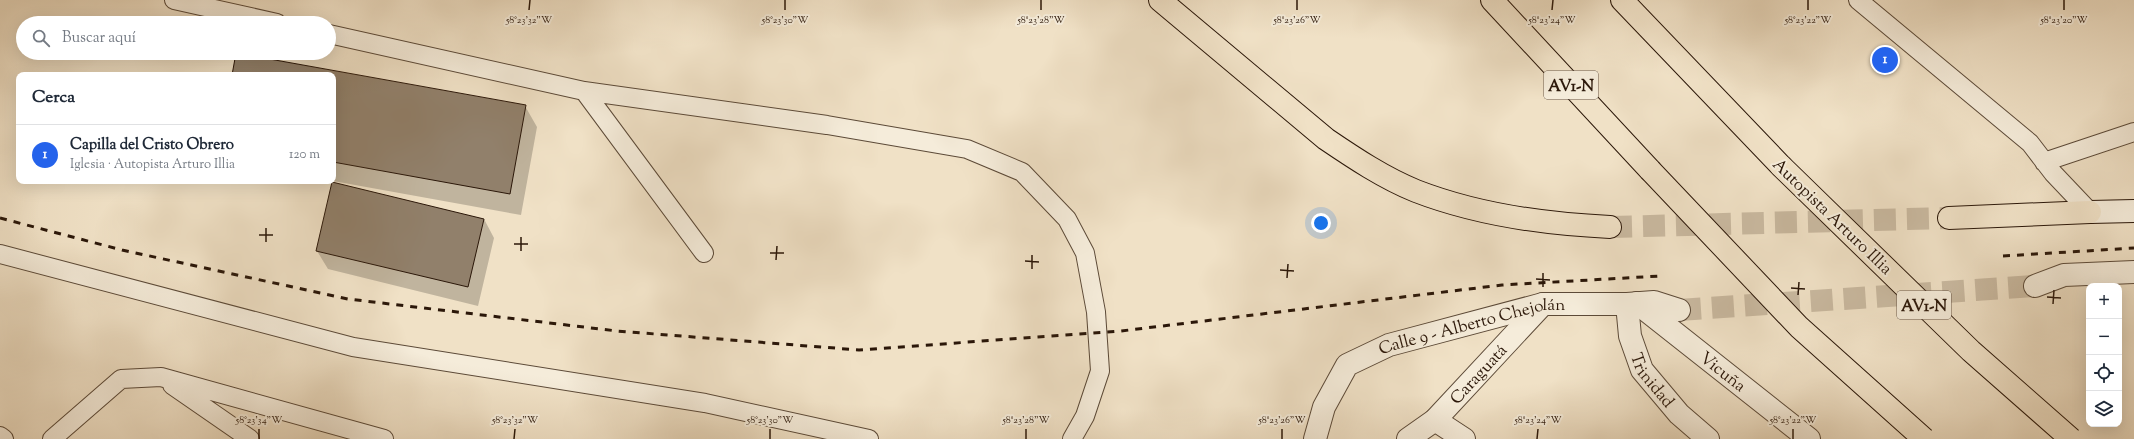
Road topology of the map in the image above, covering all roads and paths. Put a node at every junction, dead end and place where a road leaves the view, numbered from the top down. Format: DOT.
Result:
graph roads {
  1 [pos="174,0"];
  2 [pos="1160,0"];
  3 [pos="1492,0"];
  4 [pos="1622,0"];
  5 [pos="1858,0"];
  6 [pos="246,16"];
  7 [pos="336,36"];
  8 [pos="584,91"];
  9 [pos="2134,132"];
  10 [pos="2044,162"];
  11 [pos="2134,211"];
  12 [pos="2090,212"];
  13 [pos="1949,218"];
  14 [pos="1610,227"];
  15 [pos="704,253"];
  16 [pos="0,254"];
  17 [pos="2134,272"];
  18 [pos="2035,286"];
  19 [pos="1543,304"];
  20 [pos="1632,304"];
  21 [pos="1679,310"];
  22 [pos="161,377"];
  23 [pos="1435,420"];
  24 [pos="0,436"];
  25 [pos="4,439"];
  26 [pos="52,439"];
  27 [pos="250,439"];
  28 [pos="384,439"];
  29 [pos="869,439"];
  30 [pos="1072,439"];
  31 [pos="1315,439"];
  32 [pos="1408,439"];
  33 [pos="1464,439"];
  34 [pos="1708,439"];
  35 [pos="1809,439"];
  36 [pos="1924,439"];
  37 [pos="2071,439"];
  1 -- 6 [label="lane"];
  2 -- 14 [label="highway"];
  3 -- 36 [label="highway, AV1-N, bridge"];
  4 -- 37 [label="highway, Autopista Arturo Illia / AV1-N, bridge"];
  5 -- 10 [label="lane"];
  7 -- 8 [label="lane"];
  8 -- 15 [label="lane"];
  8 -- 30 [label="lane"];
  9 -- 10 [label="lane"];
  10 -- 12 [label="lane"];
  11 -- 12 [label="street"];
  12 -- 13 [label="highway"];
  16 -- 29 [label="lane"];
  17 -- 18 [label="street"];
  19 -- 20 [label="street, Calle 9 - Alberto Chejolán"];
  19 -- 23 [label="street, Caraguatá"];
  19 -- 31 [label="street, Calle 9 - Alberto Chejolán"];
  20 -- 21 [label="street, Calle 9 - Alberto Chejolán"];
  20 -- 34 [label="street, Trinidad"];
  20 -- 35 [label="street, Vicuña"];
  22 -- 26 [label="lane"];
  22 -- 27 [label="lane"];
  22 -- 28 [label="lane"];
  23 -- 32 [label="street, Caraguatá"];
  23 -- 33 [label="street"];
  24 -- 25 [label="lane"];
}
